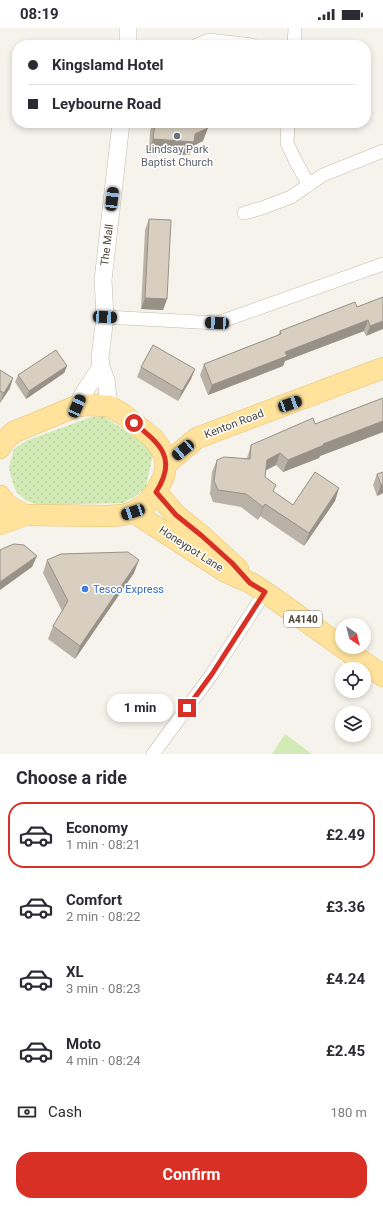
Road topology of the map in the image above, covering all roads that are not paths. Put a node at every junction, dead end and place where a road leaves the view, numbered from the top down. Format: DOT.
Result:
graph roads {
  1 [pos="128,28"];
  2 [pos="295,28"];
  3 [pos="128,40"];
  4 [pos="294,40"];
  5 [pos="120,128"];
  6 [pos="288,128"];
  7 [pos="383,151"];
  8 [pos="309,185"];
  9 [pos="244,213"];
  10 [pos="383,264"];
  11 [pos="105,317"];
  12 [pos="101,367"];
  13 [pos="383,368"];
  14 [pos="77,406"];
  15 [pos="109,406"];
  16 [pos="4,436"];
  17 [pos="153,438"];
  18 [pos="197,438"];
  19 [pos="166,464"];
  20 [pos="156,492"];
  21 [pos="0,496"];
  22 [pos="133,512"];
  23 [pos="25,515"];
  24 [pos="0,524"];
  25 [pos="258,587"];
  26 [pos="381,672"];
  27 [pos="153,754"];
  1 -- 3 [label="street"];
  2 -- 4 [label="street"];
  5 -- 11 [label="street, The Mall"];
  6 -- 8 [label="street"];
  7 -- 8 [label="street"];
  8 -- 9 [label="street"];
  10 -- 11 [label="street"];
  11 -- 12 [label="street, The Mall"];
  12 -- 14 [label="street"];
  12 -- 15 [label="street, The Mall"];
  13 -- 18 [label="main road, Kenton Road"];
  14 -- 15 [label="main road"];
  14 -- 16 [label="main road"];
  15 -- 17 [label="main road"];
  17 -- 18 [label="main road, Kenton Road"];
  17 -- 19 [label="main road"];
  18 -- 19 [label="main road, Kenton Road"];
  19 -- 20 [label="main road"];
  20 -- 22 [label="main road"];
  20 -- 25 [label="main road, Honeypot Lane / A4140"];
  21 -- 23 [label="main road"];
  22 -- 23 [label="main road"];
  22 -- 25 [label="main road, Honeypot Lane / A4140"];
  23 -- 24 [label="main road"];
  25 -- 26 [label="main road, Honeypot Lane / A4140"];
  25 -- 27 [label="street"];
}
